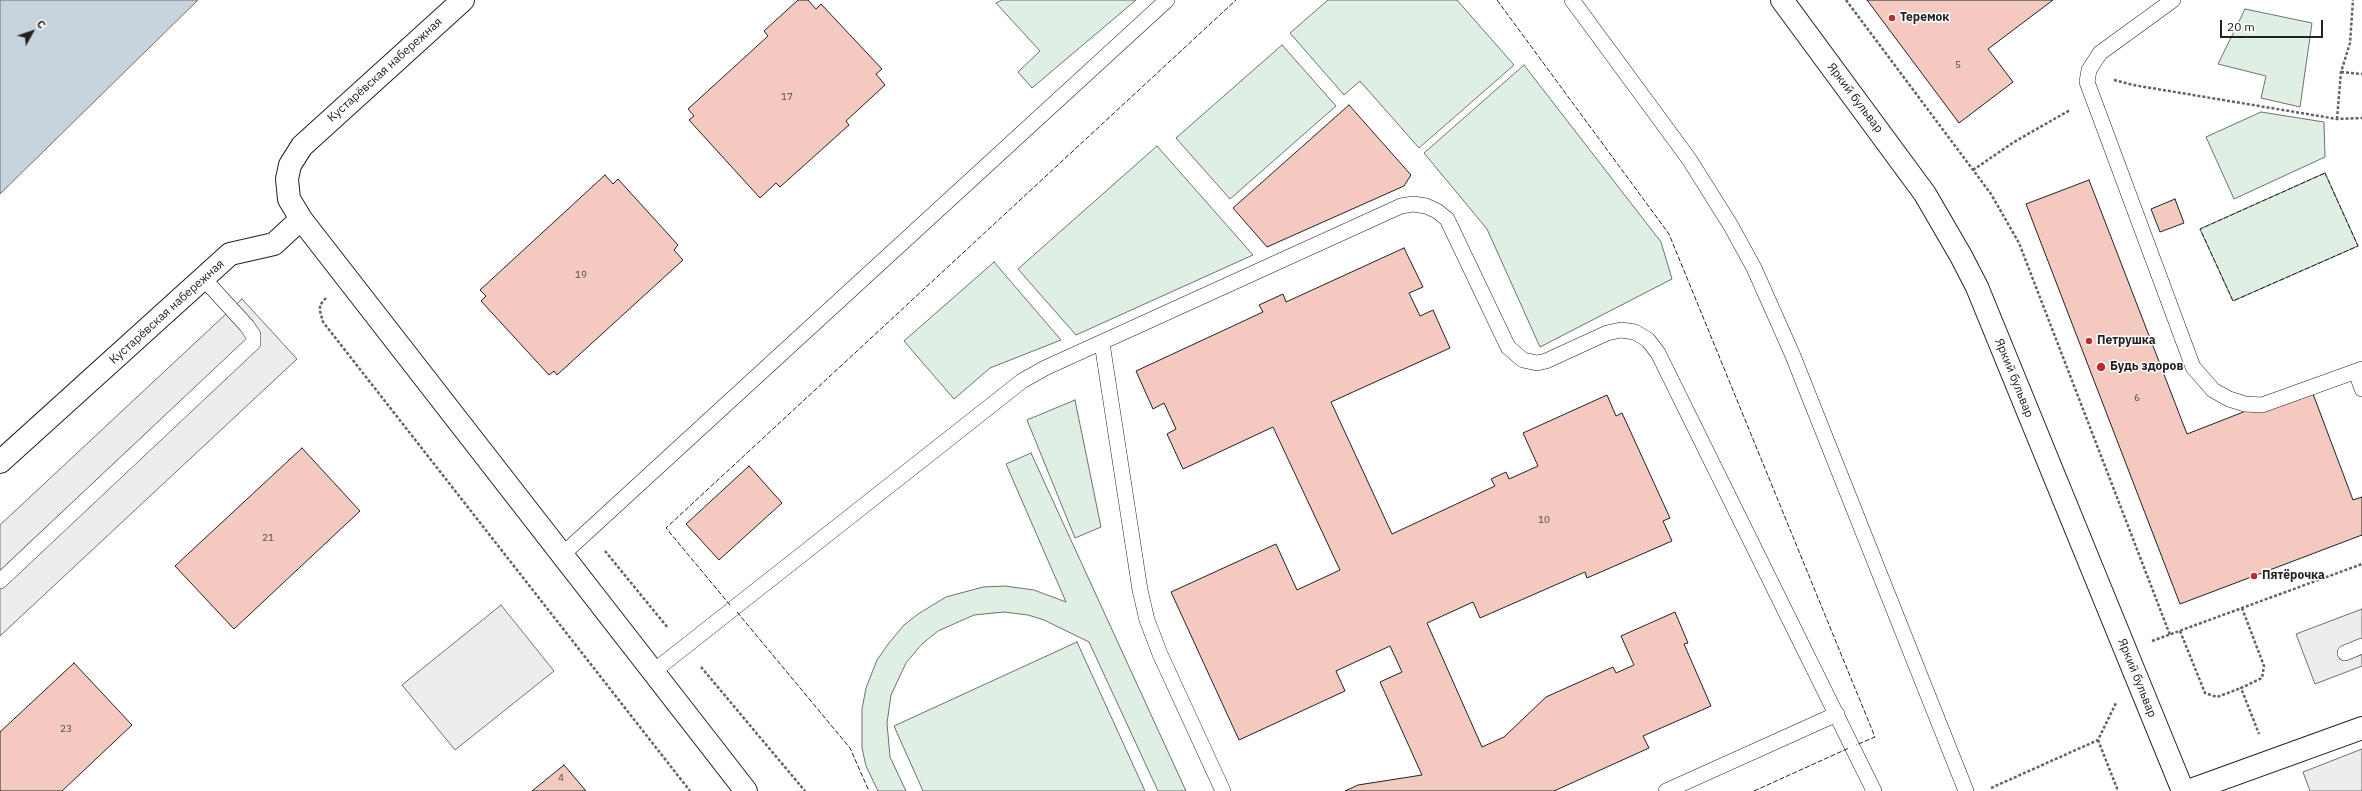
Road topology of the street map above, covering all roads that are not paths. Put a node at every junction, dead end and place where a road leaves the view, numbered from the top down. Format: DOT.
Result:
graph roads {
  1 [pos="463,0"];
  2 [pos="1167,0"];
  3 [pos="1572,0"];
  4 [pos="1782,0"];
  5 [pos="2173,0"];
  6 [pos="301,219"];
  7 [pos="204,279"];
  8 [pos="1102,343"];
  9 [pos="2359,370"];
  10 [pos="2362,388"];
  11 [pos="0,462"];
  12 [pos="563,554"];
  13 [pos="0,581"];
  14 [pos="2362,646"];
  15 [pos="2345,653"];
  16 [pos="654,671"];
  17 [pos="1837,714"];
  18 [pos="2362,728"];
  19 [pos="746,791"];
  20 [pos="1223,791"];
  21 [pos="1666,791"];
  22 [pos="1874,791"];
  23 [pos="1966,791"];
  24 [pos="2182,791"];
  25 [pos="2188,791"];
  1 -- 6 [label="street, Кустарёвская набережная"];
  2 -- 12 [label="lane"];
  3 -- 23 [label="lane"];
  4 -- 24 [label="street, Яркий бульвар"];
  5 -- 9 [label="lane"];
  6 -- 7 [label="street, Кустарёвская набережная"];
  6 -- 12 [label="street"];
  7 -- 11 [label="street, Кустарёвская набережная"];
  7 -- 13 [label="lane"];
  8 -- 16 [label="lane"];
  8 -- 17 [label="lane"];
  8 -- 20 [label="lane"];
  9 -- 10 [label="lane"];
  12 -- 16 [label="street"];
  14 -- 15 [label="lane"];
  16 -- 19 [label="street"];
  17 -- 21 [label="lane"];
  17 -- 22 [label="lane"];
  18 -- 25 [label="street"];
}
